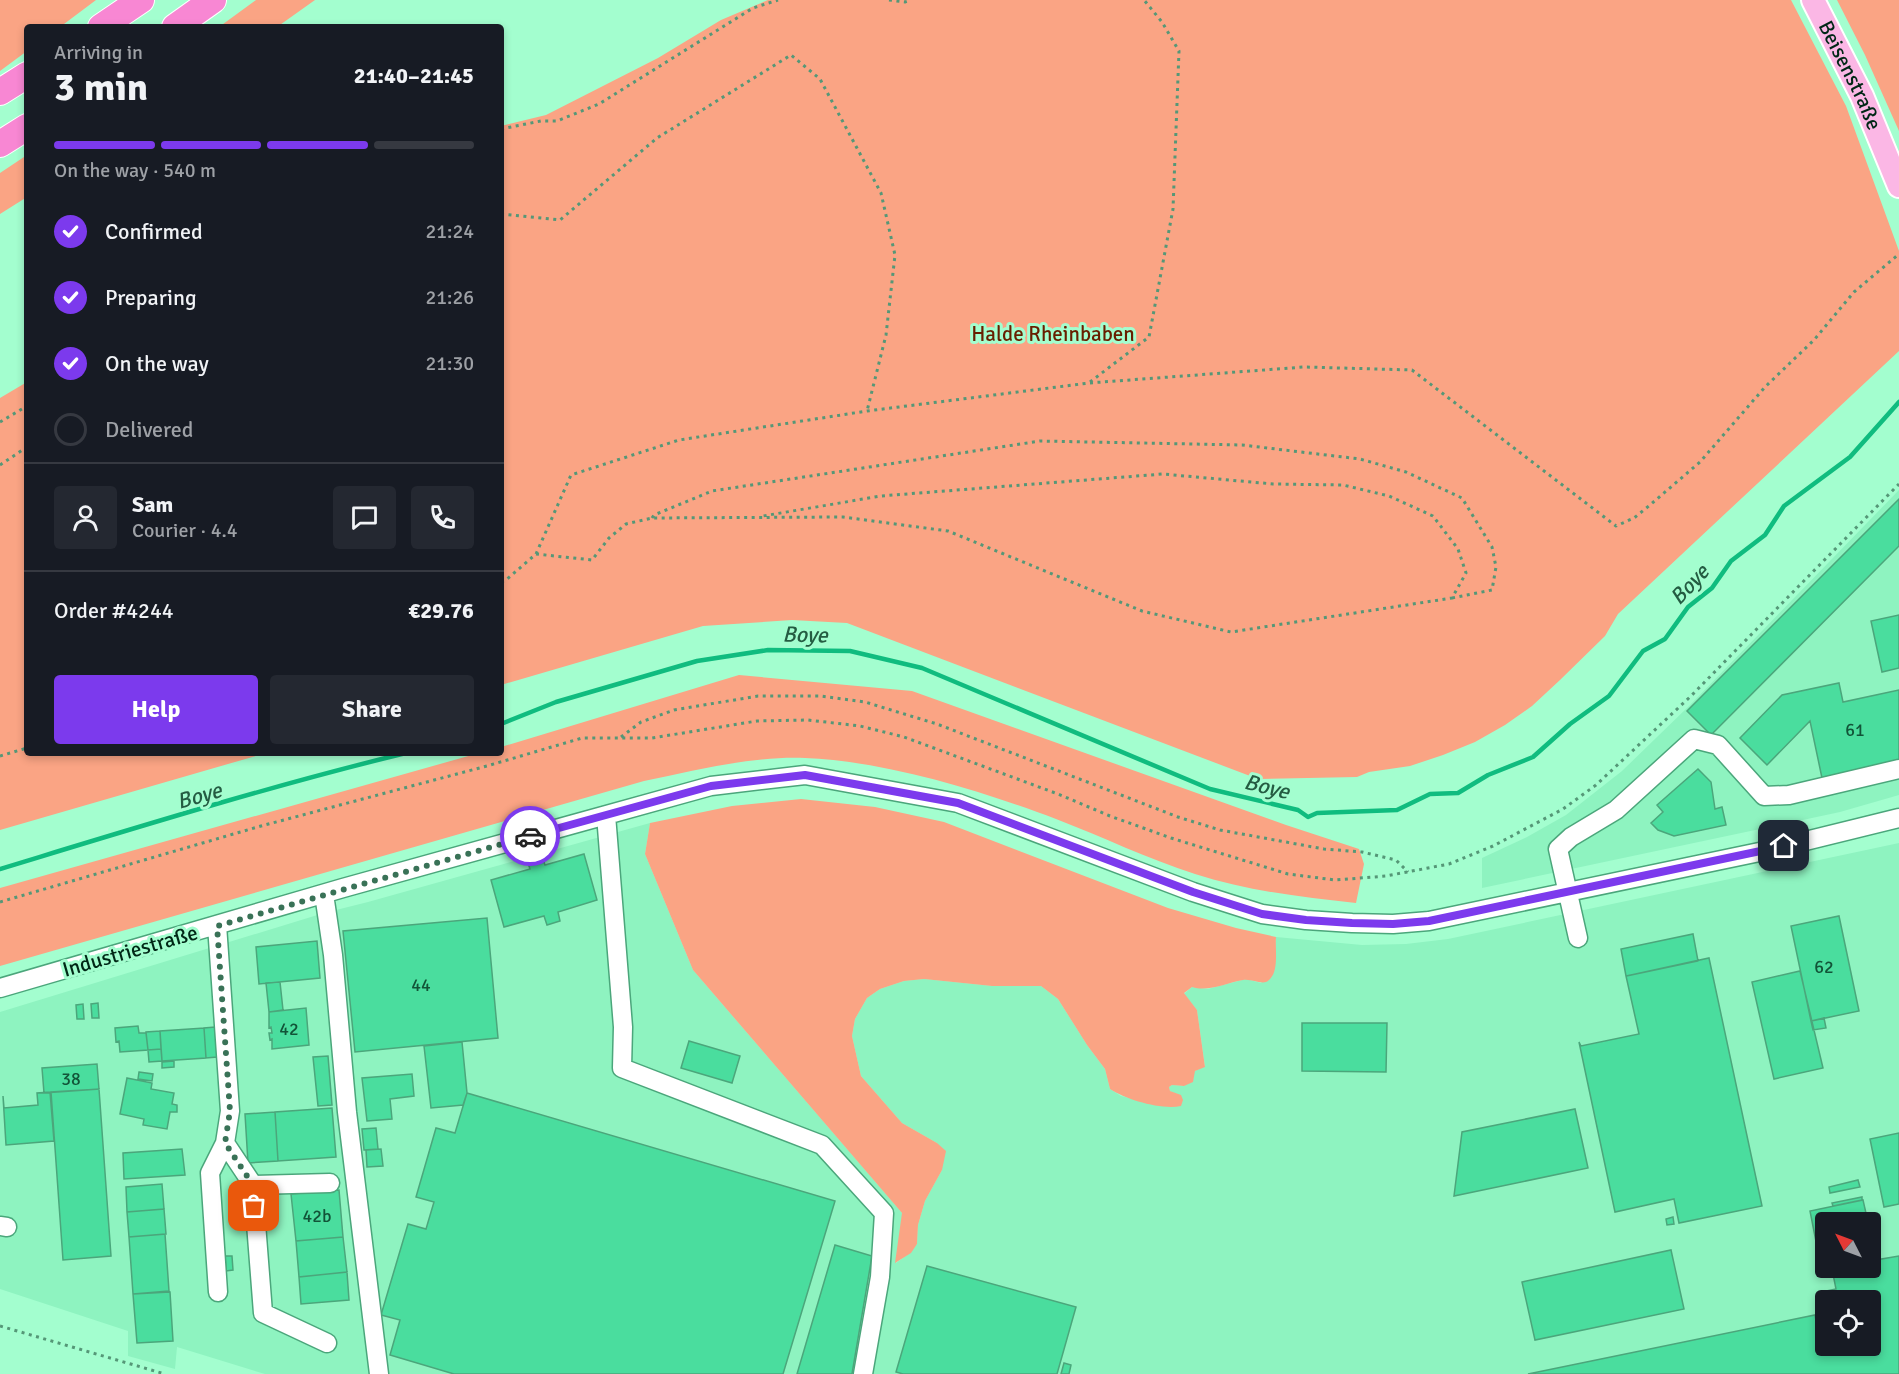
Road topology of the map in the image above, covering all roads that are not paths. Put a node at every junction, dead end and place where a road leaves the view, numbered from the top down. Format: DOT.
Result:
graph roads {
  1 [pos="141,0"];
  2 [pos="213,0"];
  3 [pos="1813,0"];
  4 [pos="105,24"];
  5 [pos="179,24"];
  6 [pos="24,77"];
  7 [pos="0,92"];
  8 [pos="24,129"];
  9 [pos="0,144"];
  10 [pos="1899,186"];
  11 [pos="1899,769"];
  12 [pos="606,815"];
  13 [pos="1899,819"];
  14 [pos="1567,892"];
  15 [pos="324,894"];
  16 [pos="217,926"];
  17 [pos="1578,938"];
  18 [pos="0,988"];
  19 [pos="225,1143"];
  20 [pos="330,1183"];
  21 [pos="253,1185"];
  22 [pos="218,1292"];
  23 [pos="327,1343"];
  24 [pos="379,1374"];
  25 [pos="863,1374"];
  1 -- 4 [label="highway"];
  2 -- 5 [label="highway"];
  3 -- 10 [label="main road, Beisenstraße"];
  6 -- 7 [label="highway"];
  8 -- 9 [label="highway"];
  11 -- 14 [label="street"];
  12 -- 14 [label="street, Industriestraße"];
  12 -- 15 [label="street, Industriestraße"];
  12 -- 25 [label="street"];
  13 -- 14 [label="street, Industriestraße"];
  14 -- 17 [label="street"];
  15 -- 16 [label="street, Industriestraße"];
  15 -- 24 [label="street"];
  16 -- 18 [label="street, Industriestraße"];
  16 -- 19 [label="street"];
  19 -- 21 [label="street"];
  19 -- 22 [label="street"];
  20 -- 21 [label="street"];
  21 -- 23 [label="street"];
}
